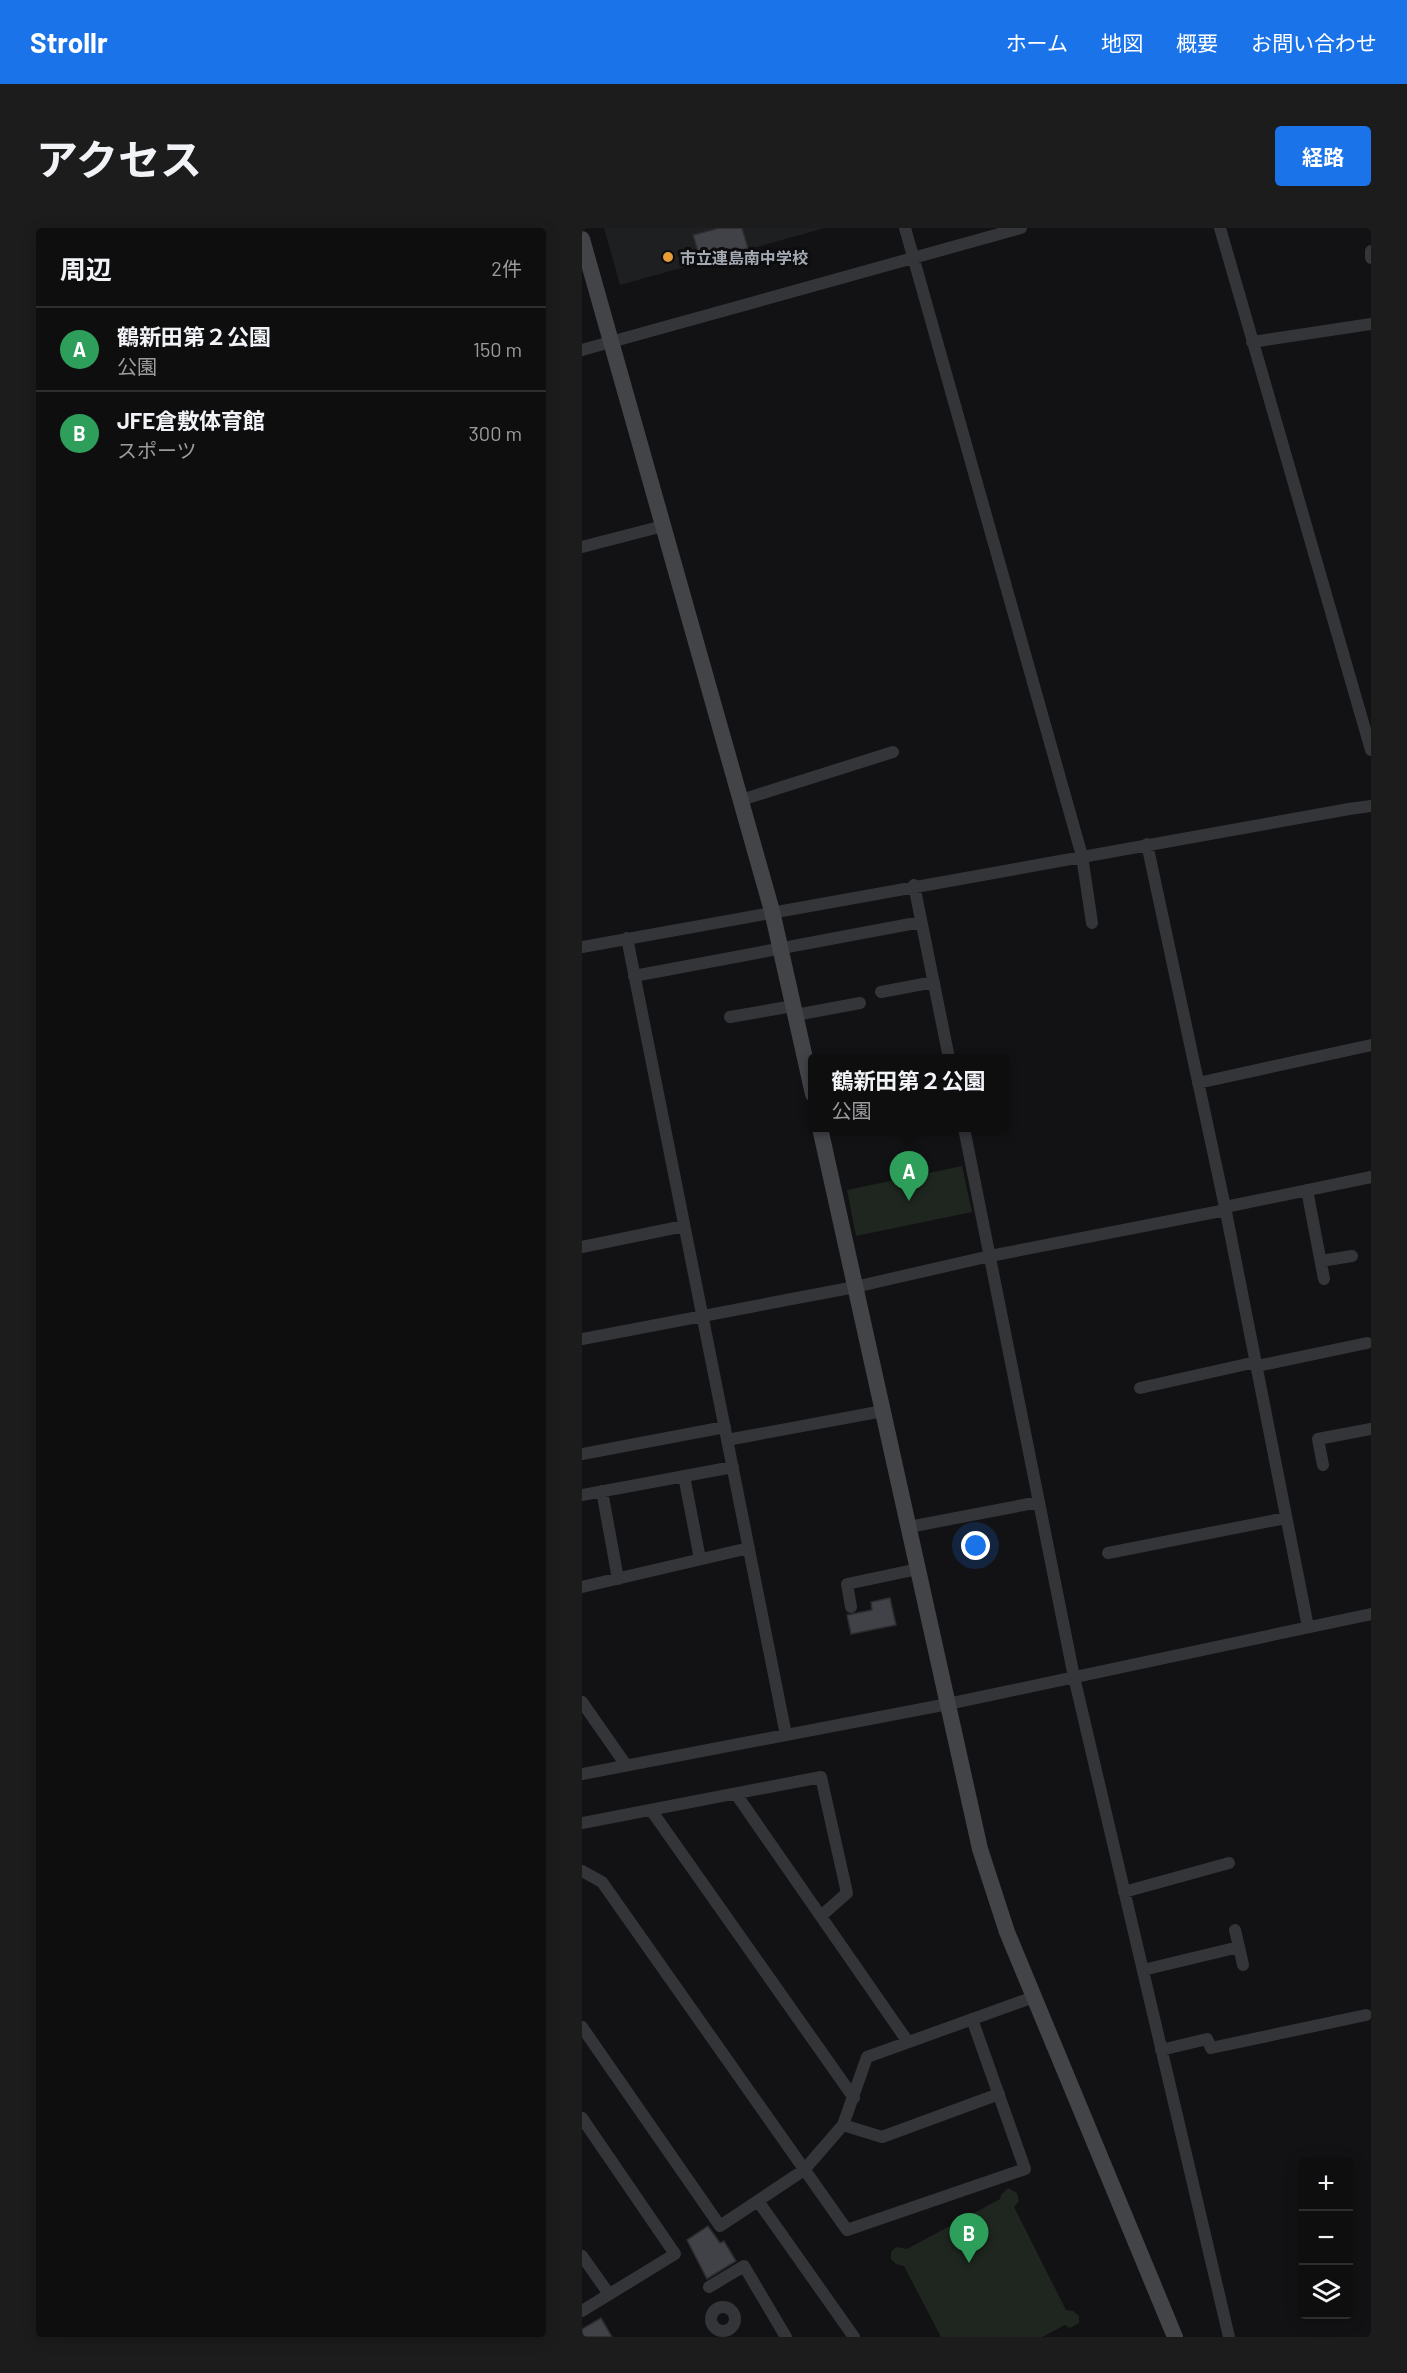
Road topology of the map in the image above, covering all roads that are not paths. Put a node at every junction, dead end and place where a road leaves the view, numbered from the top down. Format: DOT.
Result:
graph roads {
  1 [pos="905,228"];
  2 [pos="1021,228"];
  3 [pos="1220,228"];
  4 [pos="582,239"];
  5 [pos="1371,251"];
  6 [pos="913,258"];
  7 [pos="1371,258"];
  8 [pos="1371,324"];
  9 [pos="611,342"];
  10 [pos="1252,342"];
  11 [pos="582,350"];
  12 [pos="663,526"];
  13 [pos="582,547"];
  14 [pos="1371,750"];
  15 [pos="893,752"];
  16 [pos="741,800"];
  17 [pos="1371,806"];
  18 [pos="1147,844"];
  19 [pos="1082,856"];
  20 [pos="914,885"];
  21 [pos="772,911"];
  22 [pos="921,922"];
  23 [pos="1092,923"];
  24 [pos="627,938"];
  25 [pos="582,947"];
  26 [pos="780,947"];
  27 [pos="634,976"];
  28 [pos="934,982"];
  29 [pos="881,992"];
  30 [pos="860,1003"];
  31 [pos="794,1010"];
  32 [pos="730,1017"];
  33 [pos="1371,1045"];
  34 [pos="949,1054"];
  35 [pos="808,1073"];
  36 [pos="1198,1083"];
  37 [pos="821,1132"];
  38 [pos="965,1132"];
  39 [pos="1371,1177"];
  40 [pos="1307,1190"];
  41 [pos="1225,1208"];
  42 [pos="684,1226"];
  43 [pos="582,1247"];
  44 [pos="990,1256"];
  45 [pos="1352,1256"];
  46 [pos="1321,1261"];
  47 [pos="1324,1279"];
  48 [pos="855,1287"];
  49 [pos="702,1316"];
  50 [pos="582,1339"];
  51 [pos="1367,1343"];
  52 [pos="1256,1364"];
  53 [pos="1140,1388"];
  54 [pos="883,1411"];
  55 [pos="1371,1429"];
  56 [pos="726,1434"];
  57 [pos="582,1454"];
  58 [pos="1323,1465"];
  59 [pos="733,1467"];
  60 [pos="684,1476"];
  61 [pos="602,1491"];
  62 [pos="582,1495"];
  63 [pos="1039,1502"];
  64 [pos="1286,1518"];
  65 [pos="909,1527"];
  66 [pos="748,1548"];
  67 [pos="1108,1553"];
  68 [pos="700,1559"];
  69 [pos="918,1569"];
  70 [pos="618,1579"];
  71 [pos="582,1587"];
  72 [pos="851,1607"];
  73 [pos="1371,1614"];
  74 [pos="1308,1627"];
  75 [pos="1074,1677"];
  76 [pos="582,1702"];
  77 [pos="948,1704"];
  78 [pos="786,1735"];
  79 [pos="626,1766"];
  80 [pos="582,1774"];
  81 [pos="736,1794"];
  82 [pos="651,1810"];
  83 [pos="582,1823"];
  84 [pos="1229,1863"];
  85 [pos="582,1871"];
  86 [pos="1124,1892"];
  87 [pos="821,1916"];
  88 [pos="1235,1930"];
  89 [pos="1239,1947"];
  90 [pos="1243,1965"];
  91 [pos="1143,1970"];
  92 [pos="1034,1997"];
  93 [pos="1366,2015"];
  94 [pos="972,2019"];
  95 [pos="582,2027"];
  96 [pos="908,2042"];
  97 [pos="1161,2050"];
  98 [pos="999,2094"];
  99 [pos="854,2098"];
  100 [pos="582,2118"];
  101 [pos="843,2125"];
  102 [pos="804,2170"];
  103 [pos="758,2201"];
  104 [pos="582,2256"];
  105 [pos="709,2286"];
  106 [pos="609,2294"];
  107 [pos="582,2311"];
  108 [pos="786,2337"];
  109 [pos="854,2337"];
  110 [pos="1175,2337"];
  111 [pos="1229,2337"];
  1 -- 6 [label="street"];
  2 -- 6 [label="street"];
  3 -- 10 [label="street"];
  4 -- 9 [label="street"];
  5 -- 7 [label="street"];
  6 -- 9 [label="street"];
  6 -- 19 [label="street"];
  8 -- 10 [label="street"];
  9 -- 11 [label="street"];
  9 -- 12 [label="street"];
  10 -- 14 [label="street"];
  12 -- 13 [label="street"];
  12 -- 16 [label="street"];
  15 -- 16 [label="street"];
  16 -- 21 [label="street"];
  17 -- 18 [label="street"];
  18 -- 19 [label="street"];
  18 -- 36 [label="street"];
  19 -- 20 [label="street"];
  19 -- 23 [label="street"];
  20 -- 21 [label="street"];
  20 -- 22 [label="street"];
  21 -- 24 [label="street"];
  21 -- 26 [label="street"];
  22 -- 26 [label="street"];
  22 -- 28 [label="street"];
  24 -- 25 [label="street"];
  24 -- 27 [label="street"];
  26 -- 27 [label="street"];
  26 -- 31 [label="street"];
  27 -- 42 [label="street"];
  28 -- 29 [label="street"];
  28 -- 34 [label="street"];
  30 -- 31 [label="street"];
  31 -- 32 [label="street"];
  31 -- 35 [label="street"];
  33 -- 36 [label="street"];
  36 -- 41 [label="street"];
  37 -- 48 [label="street"];
  38 -- 44 [label="street"];
  39 -- 40 [label="street"];
  40 -- 41 [label="street"];
  40 -- 46 [label="street"];
  41 -- 44 [label="street"];
  41 -- 52 [label="street"];
  42 -- 43 [label="street"];
  42 -- 49 [label="street"];
  44 -- 48 [label="street"];
  44 -- 63 [label="street"];
  45 -- 46 [label="street"];
  46 -- 47 [label="street"];
  48 -- 49 [label="street"];
  48 -- 54 [label="street"];
  49 -- 50 [label="street"];
  49 -- 56 [label="street"];
  51 -- 52 [label="street"];
  52 -- 53 [label="street"];
  52 -- 64 [label="street"];
  54 -- 56 [label="street"];
  54 -- 65 [label="street"];
  55 -- 58 [label="street"];
  56 -- 57 [label="street"];
  56 -- 59 [label="street"];
  59 -- 60 [label="street"];
  59 -- 66 [label="street"];
  60 -- 61 [label="street"];
  60 -- 68 [label="street"];
  61 -- 62 [label="street"];
  61 -- 70 [label="street"];
  63 -- 65 [label="street"];
  63 -- 75 [label="street"];
  64 -- 67 [label="street"];
  64 -- 74 [label="street"];
  65 -- 69 [label="street"];
  66 -- 68 [label="street"];
  66 -- 78 [label="street"];
  68 -- 70 [label="street"];
  69 -- 72 [label="street"];
  69 -- 77 [label="street"];
  70 -- 71 [label="street"];
  73 -- 74 [label="street"];
  74 -- 75 [label="street"];
  75 -- 77 [label="street"];
  75 -- 86 [label="street"];
  76 -- 79 [label="street"];
  77 -- 78 [label="street"];
  77 -- 92 [label="street"];
  78 -- 79 [label="street"];
  79 -- 80 [label="street"];
  81 -- 82 [label="street"];
  81 -- 87 [label="street"];
  81 -- 87 [label="street"];
  82 -- 83 [label="street"];
  82 -- 99 [label="street"];
  84 -- 86 [label="street"];
  85 -- 102 [label="street"];
  86 -- 91 [label="street"];
  87 -- 96 [label="street"];
  88 -- 89 [label="street"];
  89 -- 90 [label="street"];
  89 -- 91 [label="street"];
  91 -- 97 [label="street"];
  92 -- 94 [label="street"];
  92 -- 110 [label="street"];
  93 -- 97 [label="street"];
  94 -- 96 [label="street"];
  94 -- 98 [label="street"];
  95 -- 103 [label="street"];
  96 -- 99 [label="street"];
  97 -- 111 [label="street"];
  98 -- 101 [label="street"];
  98 -- 102 [label="street"];
  99 -- 101 [label="street"];
  100 -- 106 [label="street"];
  101 -- 102 [label="street"];
  102 -- 103 [label="street"];
  103 -- 109 [label="street"];
  104 -- 106 [label="street"];
  105 -- 108 [label="street"];
  106 -- 107 [label="street"];
}
